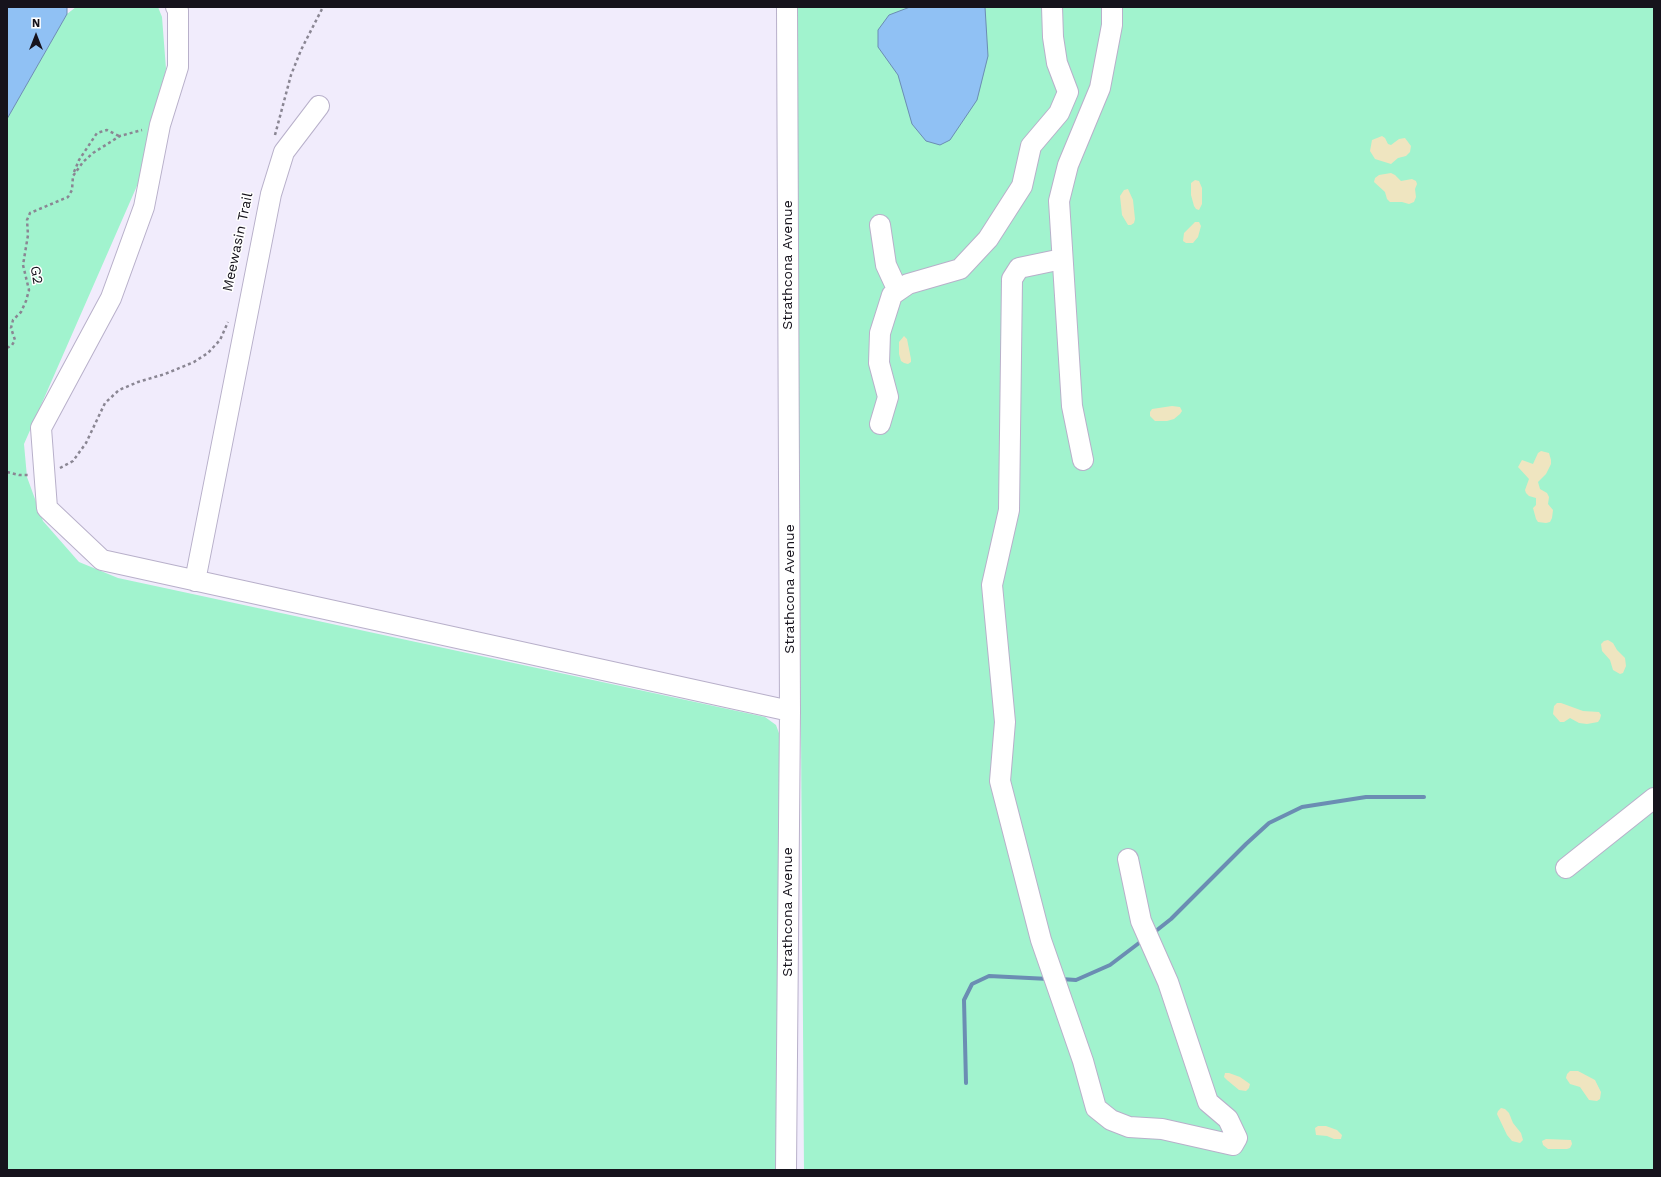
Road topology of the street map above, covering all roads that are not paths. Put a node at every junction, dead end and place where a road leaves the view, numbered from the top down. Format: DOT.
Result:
graph roads {
  1 [pos="176,7"];
  2 [pos="787,7"];
  3 [pos="1052,7"];
  4 [pos="1112,7"];
  5 [pos="319,106"];
  6 [pos="880,225"];
  7 [pos="1062,259"];
  8 [pos="898,291"];
  9 [pos="880,424"];
  10 [pos="1083,460"];
  11 [pos="195,580"];
  12 [pos="790,711"];
  13 [pos="1654,798"];
  14 [pos="1128,859"];
  15 [pos="1566,868"];
  16 [pos="786,1170"];
  1 -- 11 [label="lane"];
  2 -- 12 [label="lane, Strathcona Avenue"];
  3 -- 8 [label="lane"];
  4 -- 7 [label="lane"];
  5 -- 11 [label="lane"];
  6 -- 8 [label="lane"];
  7 -- 10 [label="lane"];
  7 -- 14 [label="lane"];
  8 -- 9 [label="lane"];
  11 -- 12 [label="lane"];
  12 -- 16 [label="lane, Strathcona Avenue"];
  13 -- 15 [label="lane"];
}
